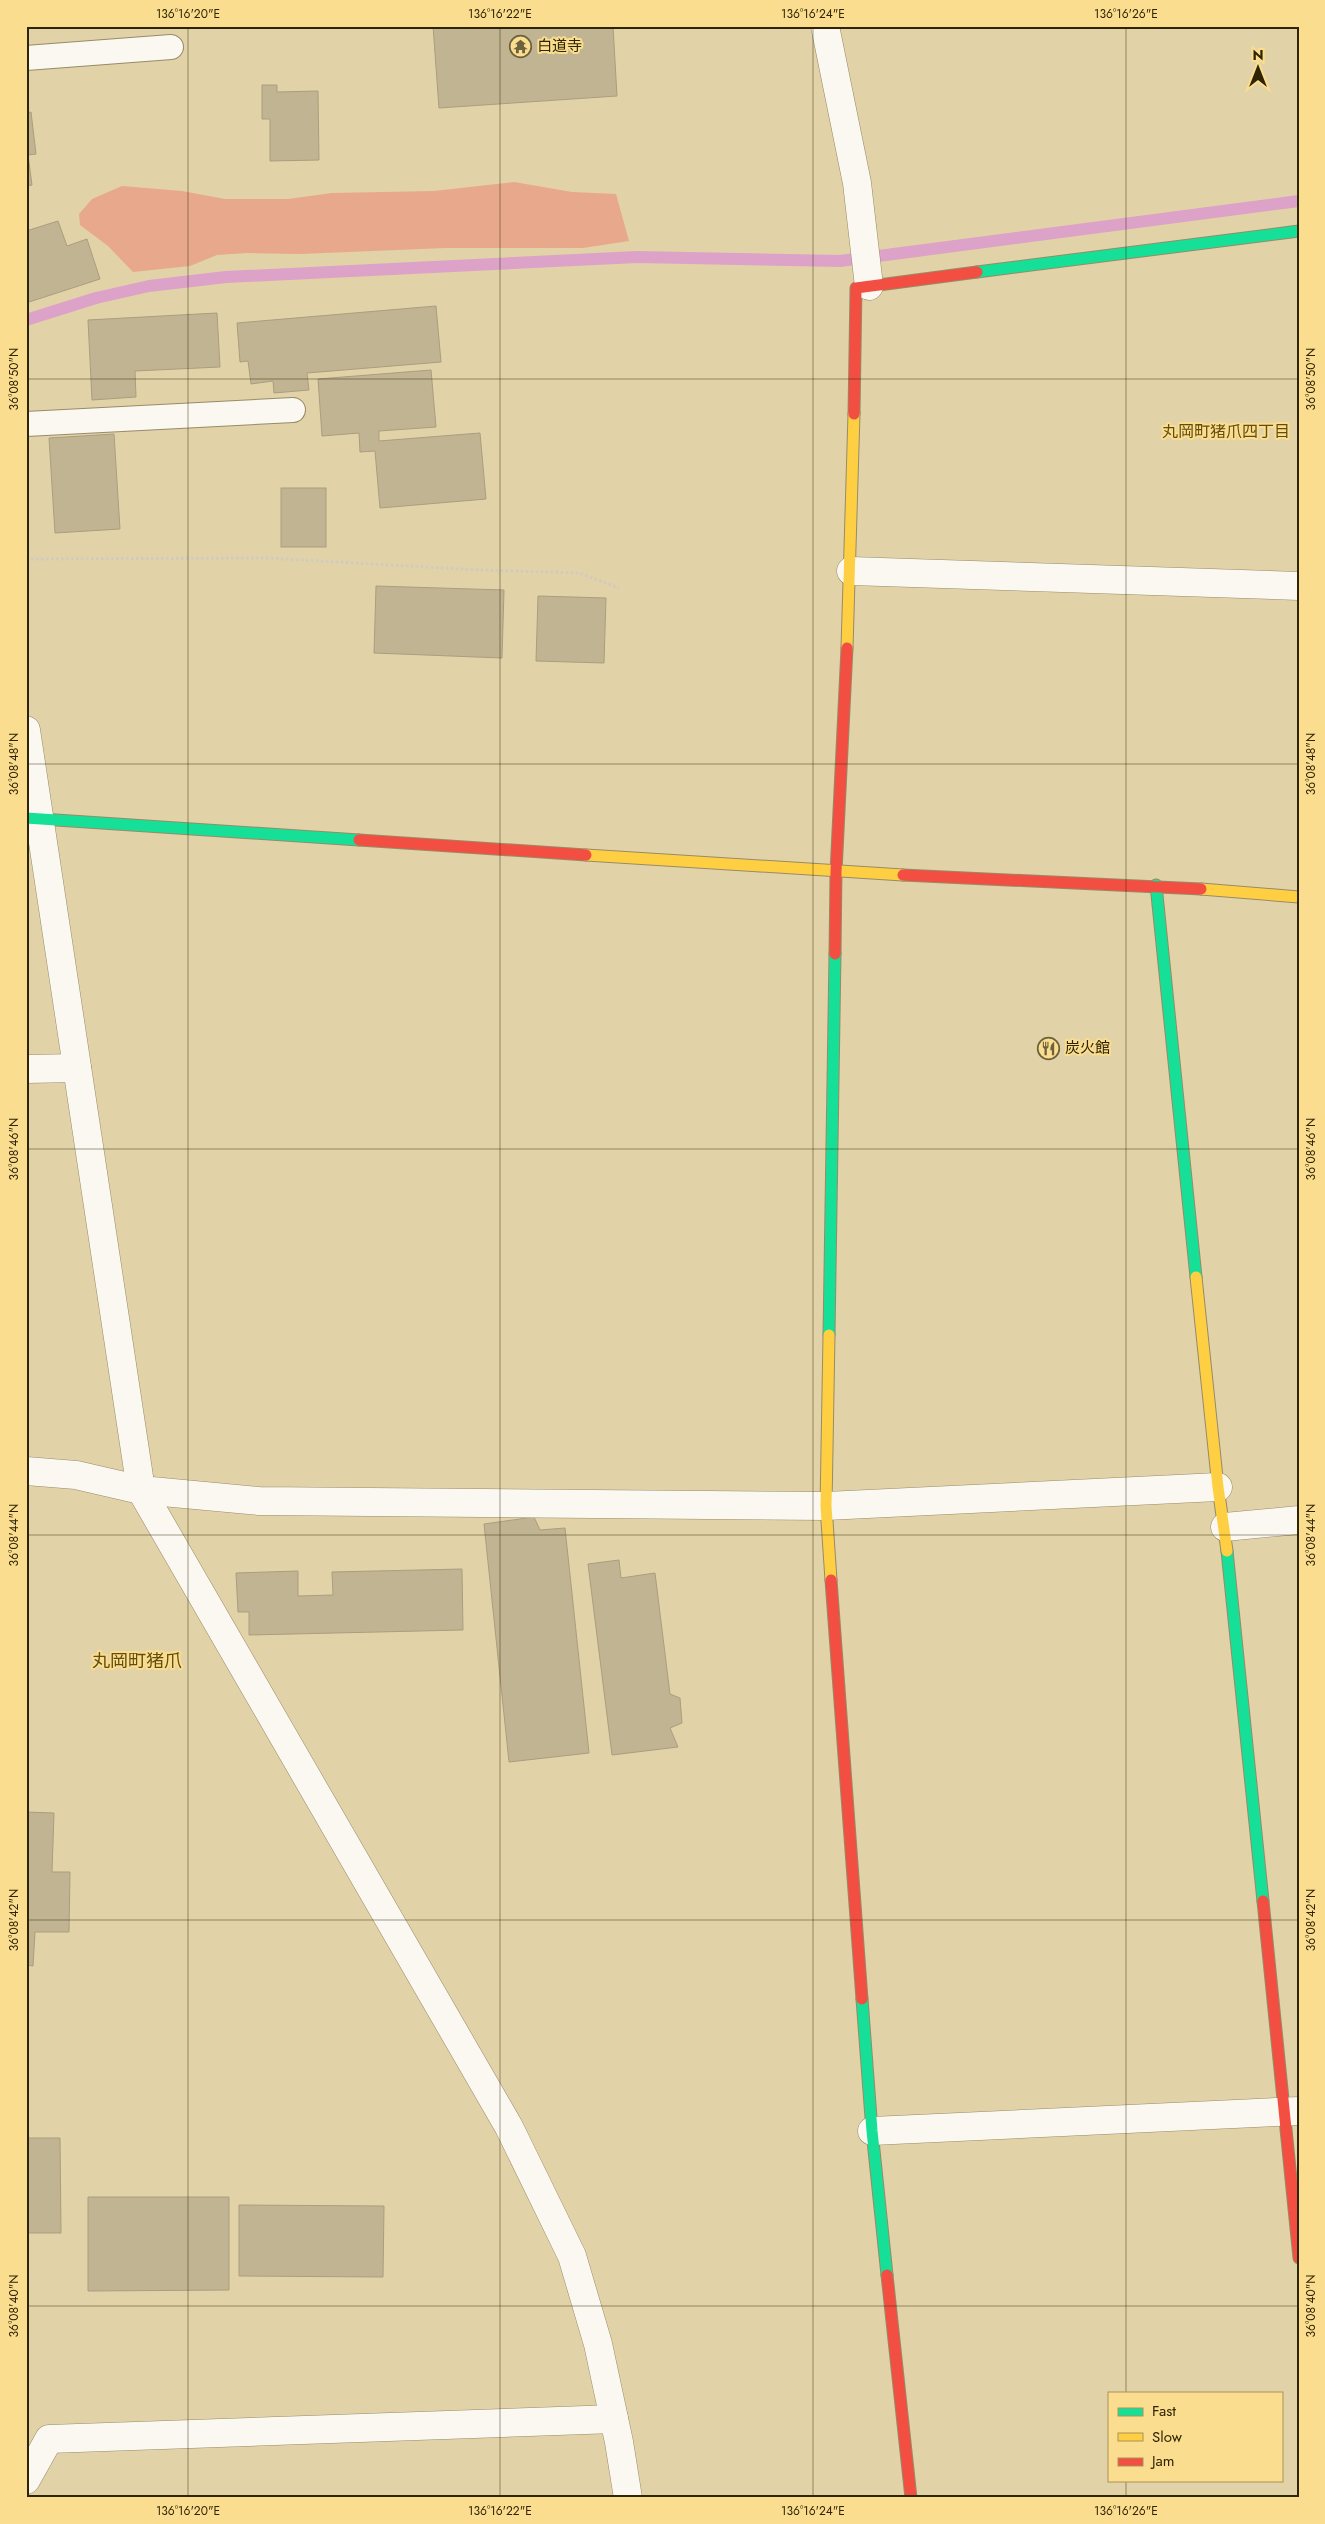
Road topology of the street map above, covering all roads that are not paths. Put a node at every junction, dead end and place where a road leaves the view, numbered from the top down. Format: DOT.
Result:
graph roads {
  1 [pos="824,26"];
  2 [pos="171,47"];
  3 [pos="26,58"];
  4 [pos="1299,231"];
  5 [pos="869,286"];
  6 [pos="293,410"];
  7 [pos="26,424"];
  8 [pos="851,571"];
  9 [pos="1299,586"];
  10 [pos="26,730"];
  11 [pos="33,818"];
  12 [pos="836,872"];
  13 [pos="1156,885"];
  14 [pos="1299,897"];
  15 [pos="77,1068"];
  16 [pos="26,1069"];
  17 [pos="26,1471"];
  18 [pos="1218,1488"];
  19 [pos="141,1490"];
  20 [pos="826,1506"];
  21 [pos="1299,1520"];
  22 [pos="1225,1527"];
  23 [pos="1291,2112"];
  24 [pos="872,2131"];
  25 [pos="1299,2258"];
  26 [pos="614,2419"];
  27 [pos="26,2480"];
  28 [pos="628,2498"];
  29 [pos="911,2498"];
  1 -- 5 [label="street"];
  2 -- 3 [label="lane"];
  4 -- 5 [label="street"];
  5 -- 8 [label="street"];
  6 -- 7 [label="lane"];
  8 -- 9 [label="street"];
  8 -- 12 [label="street"];
  10 -- 11 [label="street"];
  11 -- 12 [label="street"];
  11 -- 15 [label="street"];
  12 -- 13 [label="street"];
  12 -- 20 [label="street"];
  13 -- 14 [label="street"];
  13 -- 18 [label="street"];
  15 -- 16 [label="street"];
  15 -- 19 [label="street"];
  17 -- 19 [label="street"];
  18 -- 20 [label="street"];
  18 -- 22 [label="street"];
  19 -- 20 [label="street"];
  19 -- 26 [label="street"];
  20 -- 24 [label="street"];
  21 -- 22 [label="street"];
  22 -- 23 [label="street"];
  23 -- 24 [label="street"];
  23 -- 25 [label="street"];
  24 -- 29 [label="street"];
  26 -- 27 [label="street"];
  26 -- 28 [label="street"];
}
